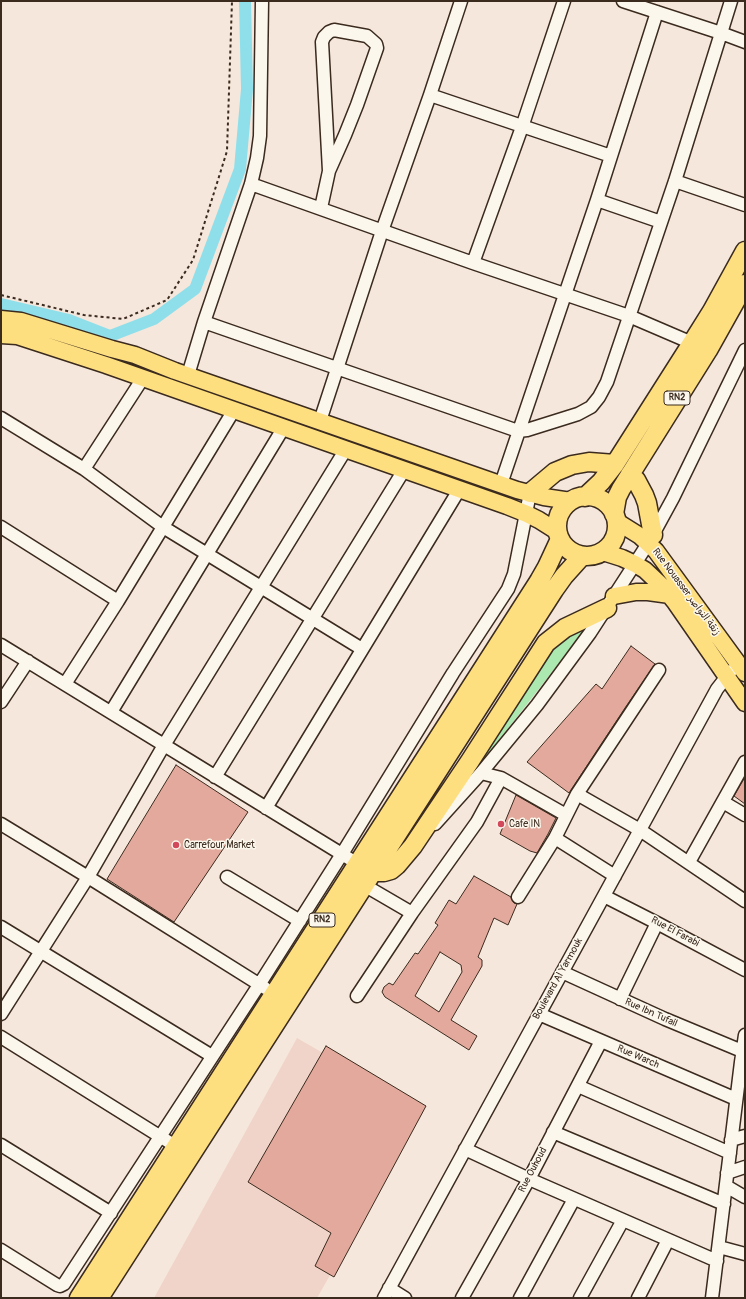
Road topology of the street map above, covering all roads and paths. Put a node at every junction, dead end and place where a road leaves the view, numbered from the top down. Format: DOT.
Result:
graph roads {
  1 [pos="232,1"];
  2 [pos="262,1"];
  3 [pos="564,1"];
  4 [pos="624,1"];
  5 [pos="731,1"];
  6 [pos="460,2"];
  7 [pos="657,12"];
  8 [pos="721,33"];
  9 [pos="745,42"];
  10 [pos="430,95"];
  11 [pos="522,126"];
  12 [pos="611,156"];
  13 [pos="329,171"];
  14 [pos="675,181"];
  15 [pos="251,184"];
  16 [pos="597,200"];
  17 [pos="745,205"];
  18 [pos="321,208"];
  19 [pos="661,222"];
  20 [pos="382,230"];
  21 [pos="745,251"];
  22 [pos="473,263"];
  23 [pos="745,284"];
  24 [pos="1,295"];
  25 [pos="564,295"];
  26 [pos="629,316"];
  27 [pos="1,319"];
  28 [pos="204,322"];
  29 [pos="1,335"];
  30 [pos="692,343"];
  31 [pos="745,350"];
  32 [pos="336,368"];
  33 [pos="188,375"];
  34 [pos="143,378"];
  35 [pos="234,410"];
  36 [pos="1,418"];
  37 [pos="320,421"];
  38 [pos="284,427"];
  39 [pos="518,431"];
  40 [pos="346,449"];
  41 [pos="615,464"];
  42 [pos="84,470"];
  43 [pos="404,470"];
  44 [pos="630,474"];
  45 [pos="501,484"];
  46 [pos="459,490"];
  47 [pos="530,493"];
  48 [pos="578,499"];
  49 [pos="527,514"];
  50 [pos="615,517"];
  51 [pos="1,527"];
  52 [pos="163,527"];
  53 [pos="559,536"];
  54 [pos="651,539"];
  55 [pos="603,552"];
  56 [pos="207,554"];
  57 [pos="582,556"];
  58 [pos="635,564"];
  59 [pos="261,587"];
  60 [pos="670,595"];
  61 [pos="118,601"];
  62 [pos="611,602"];
  63 [pos="313,618"];
  64 [pos="1,645"];
  65 [pos="362,649"];
  66 [pos="28,661"];
  67 [pos="742,668"];
  68 [pos="659,670"];
  69 [pos="726,676"];
  70 [pos="65,684"];
  71 [pos="1,702"];
  72 [pos="745,703"];
  73 [pos="111,712"];
  74 [pos="164,745"];
  75 [pos="745,762"];
  76 [pos="481,774"];
  77 [pos="215,777"];
  78 [pos="501,778"];
  79 [pos="577,794"];
  80 [pos="723,802"];
  81 [pos="266,808"];
  82 [pos="566,815"];
  83 [pos="745,815"];
  84 [pos="1,824"];
  85 [pos="640,830"];
  86 [pos="555,838"];
  87 [pos="413,846"];
  88 [pos="342,854"];
  89 [pos="689,862"];
  90 [pos="365,874"];
  91 [pos="615,876"];
  92 [pos="88,877"];
  93 [pos="227,877"];
  94 [pos="604,896"];
  95 [pos="518,897"];
  96 [pos="745,901"];
  97 [pos="412,913"];
  98 [pos="300,921"];
  99 [pos="657,923"];
  100 [pos="1,927"];
  101 [pos="41,951"];
  102 [pos="745,970"];
  103 [pos="562,972"];
  104 [pos="259,985"];
  105 [pos="274,994"];
  106 [pos="357,996"];
  107 [pos="620,999"];
  108 [pos="1,1014"];
  109 [pos="539,1014"];
  110 [pos="745,1035"];
  111 [pos="1,1038"];
  112 [pos="601,1041"];
  113 [pos="212,1056"];
  114 [pos="743,1058"];
  115 [pos="578,1086"];
  116 [pos="736,1099"];
  117 [pos="553,1132"];
  118 [pos="160,1136"];
  119 [pos="745,1136"];
  120 [pos="731,1140"];
  121 [pos="1,1145"];
  122 [pos="177,1147"];
  123 [pos="465,1149"];
  124 [pos="730,1153"];
  125 [pos="745,1167"];
  126 [pos="727,1173"];
  127 [pos="529,1179"];
  128 [pos="726,1186"];
  129 [pos="745,1197"];
  130 [pos="574,1199"];
  131 [pos="724,1204"];
  132 [pos="111,1213"];
  133 [pos="623,1220"];
  134 [pos="668,1240"];
  135 [pos="718,1247"];
  136 [pos="1,1250"];
  137 [pos="745,1254"];
  138 [pos="717,1261"];
  139 [pos="386,1293"];
  140 [pos="79,1298"];
  141 [pos="99,1298"];
  142 [pos="405,1298"];
  143 [pos="462,1298"];
  144 [pos="520,1298"];
  145 [pos="580,1298"];
  146 [pos="638,1298"];
  147 [pos="712,1298"];
  1 -- 24 [label="path"];
  2 -- 15 [label="street"];
  3 -- 11 [label="street"];
  4 -- 7 [label="street"];
  5 -- 8 [label="street"];
  6 -- 10 [label="street"];
  7 -- 8 [label="street"];
  7 -- 12 [label="street"];
  8 -- 9 [label="street"];
  8 -- 14 [label="street"];
  10 -- 11 [label="street"];
  10 -- 20 [label="street"];
  11 -- 12 [label="street"];
  11 -- 22 [label="street"];
  12 -- 16 [label="street"];
  13 -- 13 [label="street"];
  13 -- 18 [label="street"];
  14 -- 17 [label="street"];
  14 -- 19 [label="street"];
  15 -- 18 [label="street"];
  15 -- 28 [label="street"];
  16 -- 19 [label="street"];
  16 -- 25 [label="street"];
  18 -- 20 [label="street"];
  19 -- 26 [label="street"];
  20 -- 22 [label="street"];
  20 -- 32 [label="street"];
  21 -- 30 [label="highway, RN2"];
  22 -- 25 [label="street"];
  23 -- 44 [label="highway, RN2"];
  25 -- 26 [label="street"];
  25 -- 39 [label="street"];
  26 -- 30 [label="street"];
  26 -- 39 [label="street"];
  27 -- 33 [label="main road"];
  28 -- 32 [label="street"];
  28 -- 33 [label="street"];
  29 -- 34 [label="main road"];
  30 -- 41 [label="highway, RN2"];
  31 -- 54 [label="street"];
  32 -- 37 [label="street"];
  32 -- 39 [label="street"];
  33 -- 37 [label="main road"];
  34 -- 35 [label="main road"];
  34 -- 42 [label="street"];
  35 -- 38 [label="main road"];
  35 -- 52 [label="street"];
  36 -- 42 [label="street"];
  37 -- 45 [label="main road"];
  38 -- 40 [label="main road"];
  38 -- 56 [label="street"];
  39 -- 45 [label="street"];
  40 -- 43 [label="main road"];
  40 -- 59 [label="street"];
  41 -- 47 [label="highway"];
  41 -- 48 [label="highway, RN2"];
  42 -- 52 [label="street"];
  43 -- 46 [label="main road"];
  43 -- 63 [label="street"];
  44 -- 50 [label="highway, RN2"];
  44 -- 54 [label="highway"];
  45 -- 47 [label="main road"];
  46 -- 49 [label="main road"];
  46 -- 65 [label="street"];
  47 -- 48 [label="main road"];
  47 -- 49 [label="street"];
  48 -- 50 [label="highway"];
  48 -- 53 [label="highway, RN2"];
  49 -- 53 [label="main road"];
  49 -- 88 [label="street"];
  50 -- 54 [label="main road, Rue Nouasser زنقة النواصر"];
  50 -- 55 [label="highway, RN2"];
  51 -- 61 [label="street"];
  52 -- 56 [label="street"];
  52 -- 61 [label="street"];
  53 -- 57 [label="highway"];
  53 -- 90 [label="highway, RN2"];
  54 -- 58 [label="street"];
  54 -- 67 [label="main road, Rue Nouasser زنقة النواصر"];
  55 -- 57 [label="highway"];
  55 -- 58 [label="main road"];
  56 -- 59 [label="street"];
  56 -- 73 [label="street"];
  57 -- 90 [label="highway, RN2"];
  58 -- 60 [label="main road"];
  58 -- 62 [label="street"];
  59 -- 63 [label="street"];
  59 -- 74 [label="street"];
  60 -- 62 [label="main road"];
  60 -- 69 [label="main road"];
  61 -- 70 [label="street"];
  62 -- 76 [label="street"];
  62 -- 87 [label="highway"];
  63 -- 65 [label="street"];
  63 -- 77 [label="street"];
  64 -- 66 [label="street"];
  65 -- 81 [label="street"];
  66 -- 70 [label="street"];
  66 -- 71 [label="street"];
  67 -- 69 [label="street, Boulevard Al Yarmouk"];
  68 -- 79 [label="street"];
  69 -- 72 [label="main road"];
  69 -- 85 [label="street, Boulevard Al Yarmouk"];
  70 -- 73 [label="street"];
  73 -- 74 [label="street"];
  74 -- 77 [label="street"];
  74 -- 92 [label="street"];
  75 -- 80 [label="street"];
  76 -- 78 [label="street"];
  76 -- 87 [label="street"];
  77 -- 81 [label="street"];
  78 -- 82 [label="street"];
  78 -- 97 [label="street"];
  79 -- 82 [label="street"];
  79 -- 85 [label="street"];
  80 -- 83 [label="street"];
  80 -- 89 [label="street"];
  81 -- 88 [label="street"];
  82 -- 86 [label="street"];
  84 -- 92 [label="street"];
  85 -- 89 [label="street"];
  85 -- 91 [label="street, Boulevard Al Yarmouk"];
  86 -- 91 [label="street"];
  86 -- 95 [label="street"];
  87 -- 90 [label="highway"];
  88 -- 90 [label="street"];
  88 -- 98 [label="street"];
  89 -- 96 [label="street"];
  90 -- 97 [label="street"];
  90 -- 105 [label="highway, RN2"];
  90 -- 141 [label="highway, RN2"];
  91 -- 94 [label="street, Boulevard Al Yarmouk"];
  92 -- 101 [label="street"];
  92 -- 104 [label="street"];
  93 -- 98 [label="street"];
  94 -- 99 [label="street, Rue El Farabi"];
  94 -- 103 [label="street, Boulevard Al Yarmouk"];
  97 -- 106 [label="street"];
  98 -- 104 [label="street"];
  99 -- 102 [label="street, Rue El Farabi"];
  99 -- 107 [label="street"];
  100 -- 101 [label="street"];
  101 -- 108 [label="street"];
  101 -- 113 [label="street"];
  103 -- 107 [label="street, Rue Ibn Tufail"];
  103 -- 109 [label="street, Boulevard Al Yarmouk"];
  104 -- 105 [label="street"];
  104 -- 113 [label="street"];
  105 -- 122 [label="highway, RN2"];
  107 -- 114 [label="street, Rue Ibn Tufail"];
  109 -- 112 [label="street, Rue Warch"];
  109 -- 123 [label="street, Boulevard Al Yarmouk"];
  110 -- 114 [label="street"];
  111 -- 118 [label="street"];
  112 -- 115 [label="street, Rue Ouhoud"];
  112 -- 116 [label="street, Rue Warch"];
  113 -- 118 [label="street"];
  114 -- 116 [label="street"];
  115 -- 117 [label="street, Rue Ouhoud"];
  115 -- 124 [label="street"];
  116 -- 120 [label="street"];
  117 -- 127 [label="street, Rue Ouhoud"];
  117 -- 131 [label="street"];
  118 -- 122 [label="street"];
  118 -- 132 [label="street"];
  119 -- 120 [label="street"];
  120 -- 124 [label="street"];
  121 -- 132 [label="street"];
  122 -- 140 [label="highway, RN2"];
  123 -- 127 [label="street"];
  123 -- 139 [label="street, Boulevard Al Yarmouk"];
  124 -- 126 [label="street"];
  125 -- 126 [label="street"];
  126 -- 128 [label="street"];
  127 -- 130 [label="street"];
  127 -- 143 [label="street, Rue Ouhoud"];
  128 -- 129 [label="street"];
  128 -- 131 [label="street"];
  130 -- 133 [label="street"];
  130 -- 144 [label="street"];
  131 -- 135 [label="street"];
  132 -- 136 [label="street"];
  133 -- 134 [label="street"];
  133 -- 145 [label="street"];
  134 -- 138 [label="street"];
  134 -- 146 [label="street"];
  135 -- 137 [label="street"];
  135 -- 138 [label="street"];
  138 -- 147 [label="street"];
  139 -- 142 [label="street"];
}
